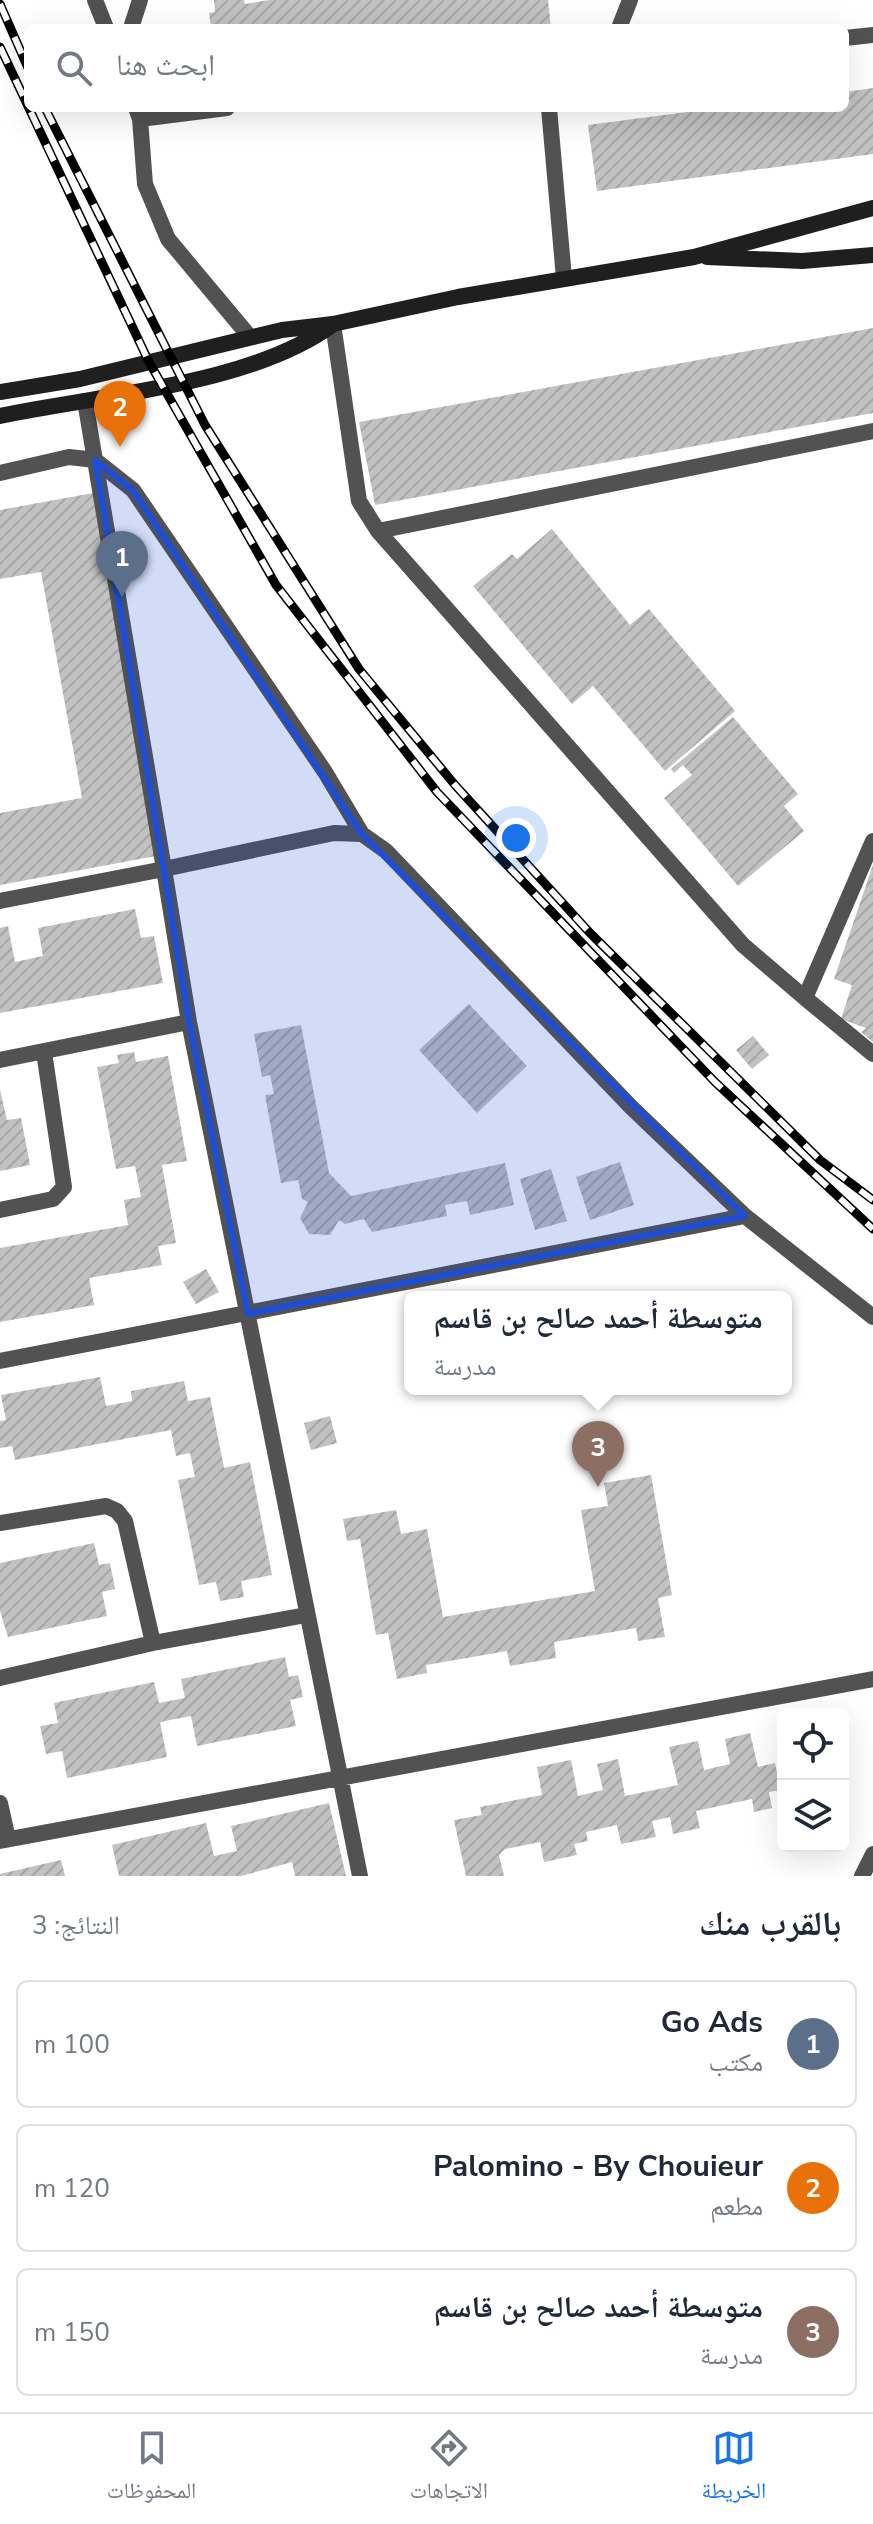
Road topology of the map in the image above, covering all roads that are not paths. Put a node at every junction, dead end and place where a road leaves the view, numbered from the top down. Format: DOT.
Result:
graph roads {
  1 [pos="95,0"];
  2 [pos="140,0"];
  3 [pos="630,0"];
  4 [pos="104,24"];
  5 [pos="132,24"];
  6 [pos="621,24"];
  7 [pos="873,35"];
  8 [pos="849,38"];
  9 [pos="549,112"];
  10 [pos="138,113"];
  11 [pos="873,208"];
  12 [pos="873,255"];
  13 [pos="694,257"];
  14 [pos="564,278"];
  15 [pos="333,324"];
  16 [pos="249,336"];
  17 [pos="0,392"];
  18 [pos="85,401"];
  19 [pos="0,416"];
  20 [pos="873,431"];
  21 [pos="95,460"];
  22 [pos="0,473"];
  23 [pos="378,531"];
  24 [pos="362,834"];
  25 [pos="873,841"];
  26 [pos="164,869"];
  27 [pos="0,901"];
  28 [pos="805,998"];
  29 [pos="189,1022"];
  30 [pos="44,1052"];
  31 [pos="873,1054"];
  32 [pos="0,1060"];
  33 [pos="0,1210"];
  34 [pos="745,1216"];
  35 [pos="248,1314"];
  36 [pos="873,1317"];
  37 [pos="0,1361"];
  38 [pos="0,1523"];
  39 [pos="306,1615"];
  40 [pos="153,1643"];
  41 [pos="0,1678"];
  42 [pos="873,1679"];
  43 [pos="341,1775"];
  44 [pos="0,1803"];
  45 [pos="4,1840"];
  46 [pos="873,1854"];
  47 [pos="360,1876"];
  48 [pos="862,1876"];
  1 -- 4 [label="street"];
  2 -- 5 [label="street"];
  3 -- 6 [label="street"];
  7 -- 8 [label="street"];
  9 -- 14 [label="street"];
  10 -- 16 [label="street"];
  11 -- 13 [label="main road"];
  12 -- 13 [label="main road"];
  13 -- 14 [label="main road"];
  14 -- 15 [label="main road"];
  15 -- 16 [label="main road"];
  15 -- 18 [label="main road"];
  15 -- 23 [label="street"];
  16 -- 17 [label="main road"];
  18 -- 19 [label="main road"];
  18 -- 21 [label="street"];
  20 -- 23 [label="street"];
  21 -- 22 [label="street"];
  21 -- 24 [label="street"];
  21 -- 26 [label="street"];
  23 -- 28 [label="street"];
  24 -- 26 [label="street"];
  24 -- 34 [label="street"];
  25 -- 28 [label="street"];
  26 -- 27 [label="street"];
  26 -- 29 [label="street"];
  28 -- 31 [label="street"];
  29 -- 30 [label="street"];
  29 -- 35 [label="street"];
  30 -- 32 [label="street"];
  30 -- 33 [label="street"];
  34 -- 35 [label="street"];
  34 -- 36 [label="street"];
  35 -- 37 [label="street"];
  35 -- 39 [label="street"];
  38 -- 40 [label="street"];
  39 -- 40 [label="street"];
  39 -- 43 [label="street"];
  40 -- 41 [label="street"];
  42 -- 43 [label="street"];
  43 -- 45 [label="street"];
  43 -- 47 [label="street"];
  44 -- 45 [label="street"];
  46 -- 48 [label="street"];
}
